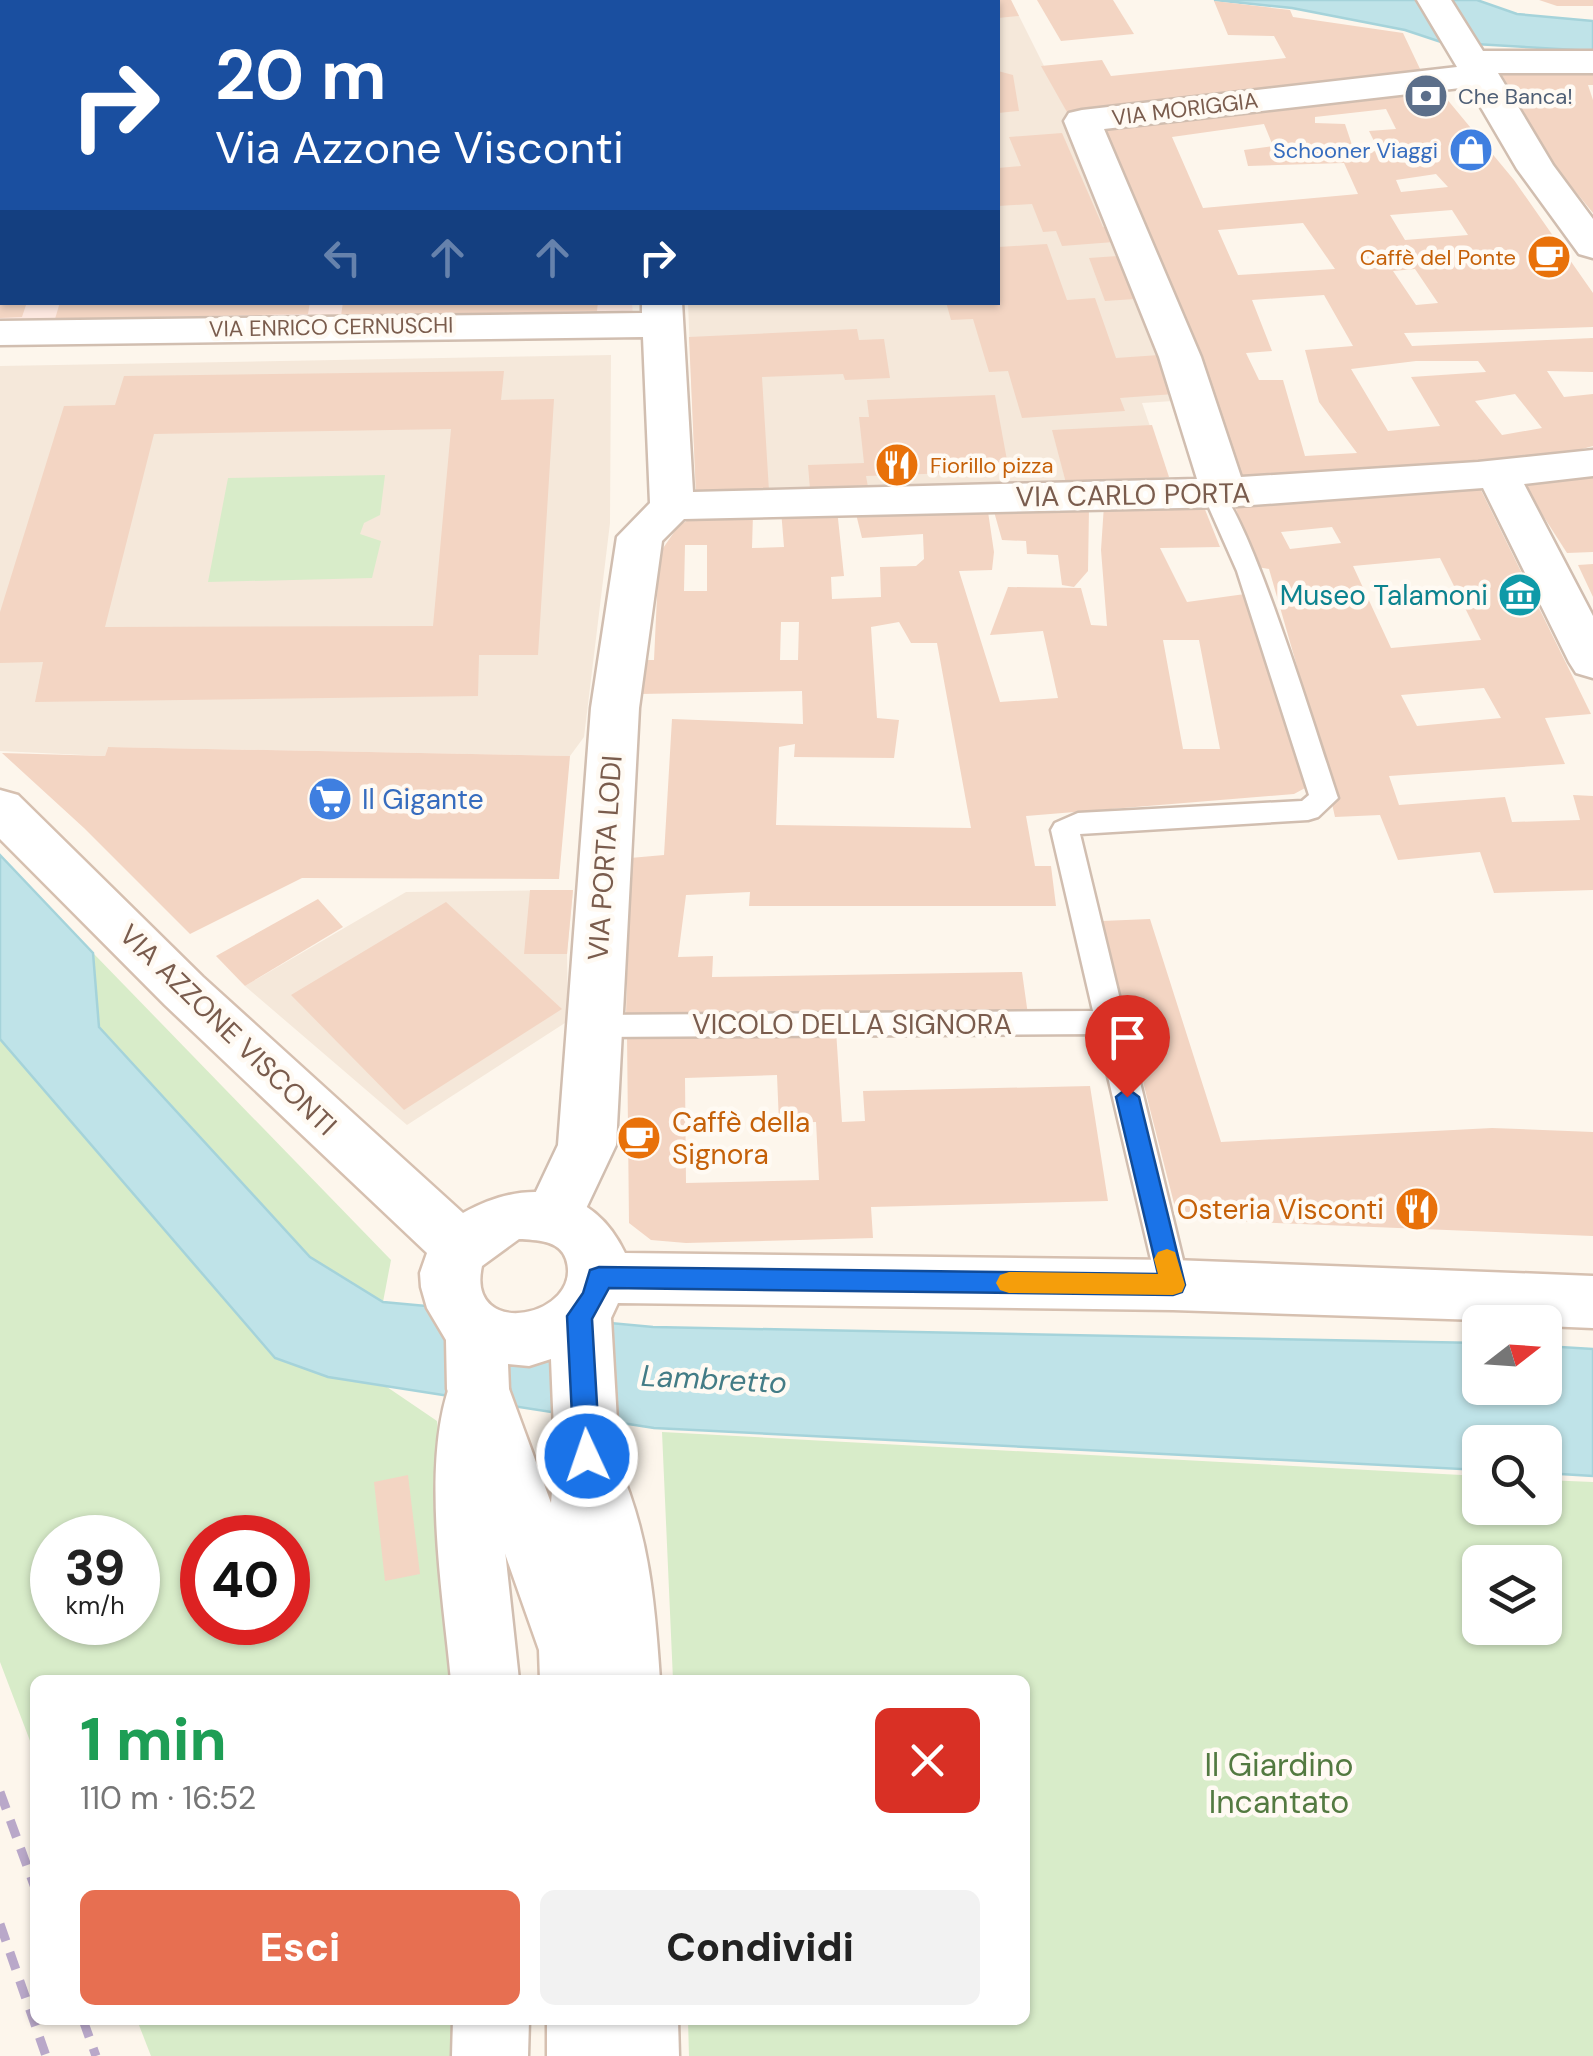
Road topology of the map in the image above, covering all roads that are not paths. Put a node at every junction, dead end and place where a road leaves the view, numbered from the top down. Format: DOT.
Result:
graph roads {
  1 [pos="1434,0"];
  2 [pos="1593,62"];
  3 [pos="1475,63"];
  4 [pos="1593,246"];
  5 [pos="662,314"];
  6 [pos="0,332"];
  7 [pos="1593,463"];
  8 [pos="1498,475"];
  9 [pos="1220,494"];
  10 [pos="672,506"];
  11 [pos="1593,662"];
  12 [pos="0,808"];
  13 [pos="1109,1022"];
  14 [pos="595,1026"];
  15 [pos="553,1218"];
  16 [pos="454,1260"];
  17 [pos="1173,1285"];
  18 [pos="589,1297"];
  19 [pos="1593,1302"];
  20 [pos="477,1359"];
  21 [pos="591,1671"];
  22 [pos="484,1675"];
  23 [pos="491,2025"];
  24 [pos="585,2025"];
  25 [pos="640,2025"];
  26 [pos="490,2056"];
  27 [pos="585,2056"];
  28 [pos="641,2056"];
  1 -- 3 [label="street"];
  2 -- 3 [label="street"];
  3 -- 4 [label="street"];
  3 -- 9 [label="street, VIA MORIGGIA"];
  5 -- 6 [label="street, VIA ENRICO CERNUSCHI"];
  5 -- 10 [label="street"];
  7 -- 8 [label="street, VIA CARLO PORTA"];
  8 -- 9 [label="street, VIA CARLO PORTA"];
  8 -- 11 [label="street"];
  9 -- 10 [label="street, VIA CARLO PORTA"];
  9 -- 13 [label="lane"];
  10 -- 14 [label="street, VIA PORTA LODI"];
  12 -- 16 [label="street, VIA AZZONE VISCONTI"];
  13 -- 14 [label="lane, VICOLO DELLA SIGNORA"];
  13 -- 17 [label="lane"];
  14 -- 15 [label="street, VIA PORTA LODI"];
  15 -- 16 [label="street"];
  15 -- 18 [label="street"];
  16 -- 20 [label="street, VIA AZZONE VISCONTI"];
  17 -- 18 [label="street"];
  17 -- 19 [label="street"];
  18 -- 20 [label="street"];
  18 -- 21 [label="street"];
  20 -- 21 [label="street, VIA AZZONE VISCONTI"];
  20 -- 22 [label="street"];
  23 -- 26 [label="street"];
  24 -- 27 [label="street"];
  25 -- 28 [label="street"];
}
